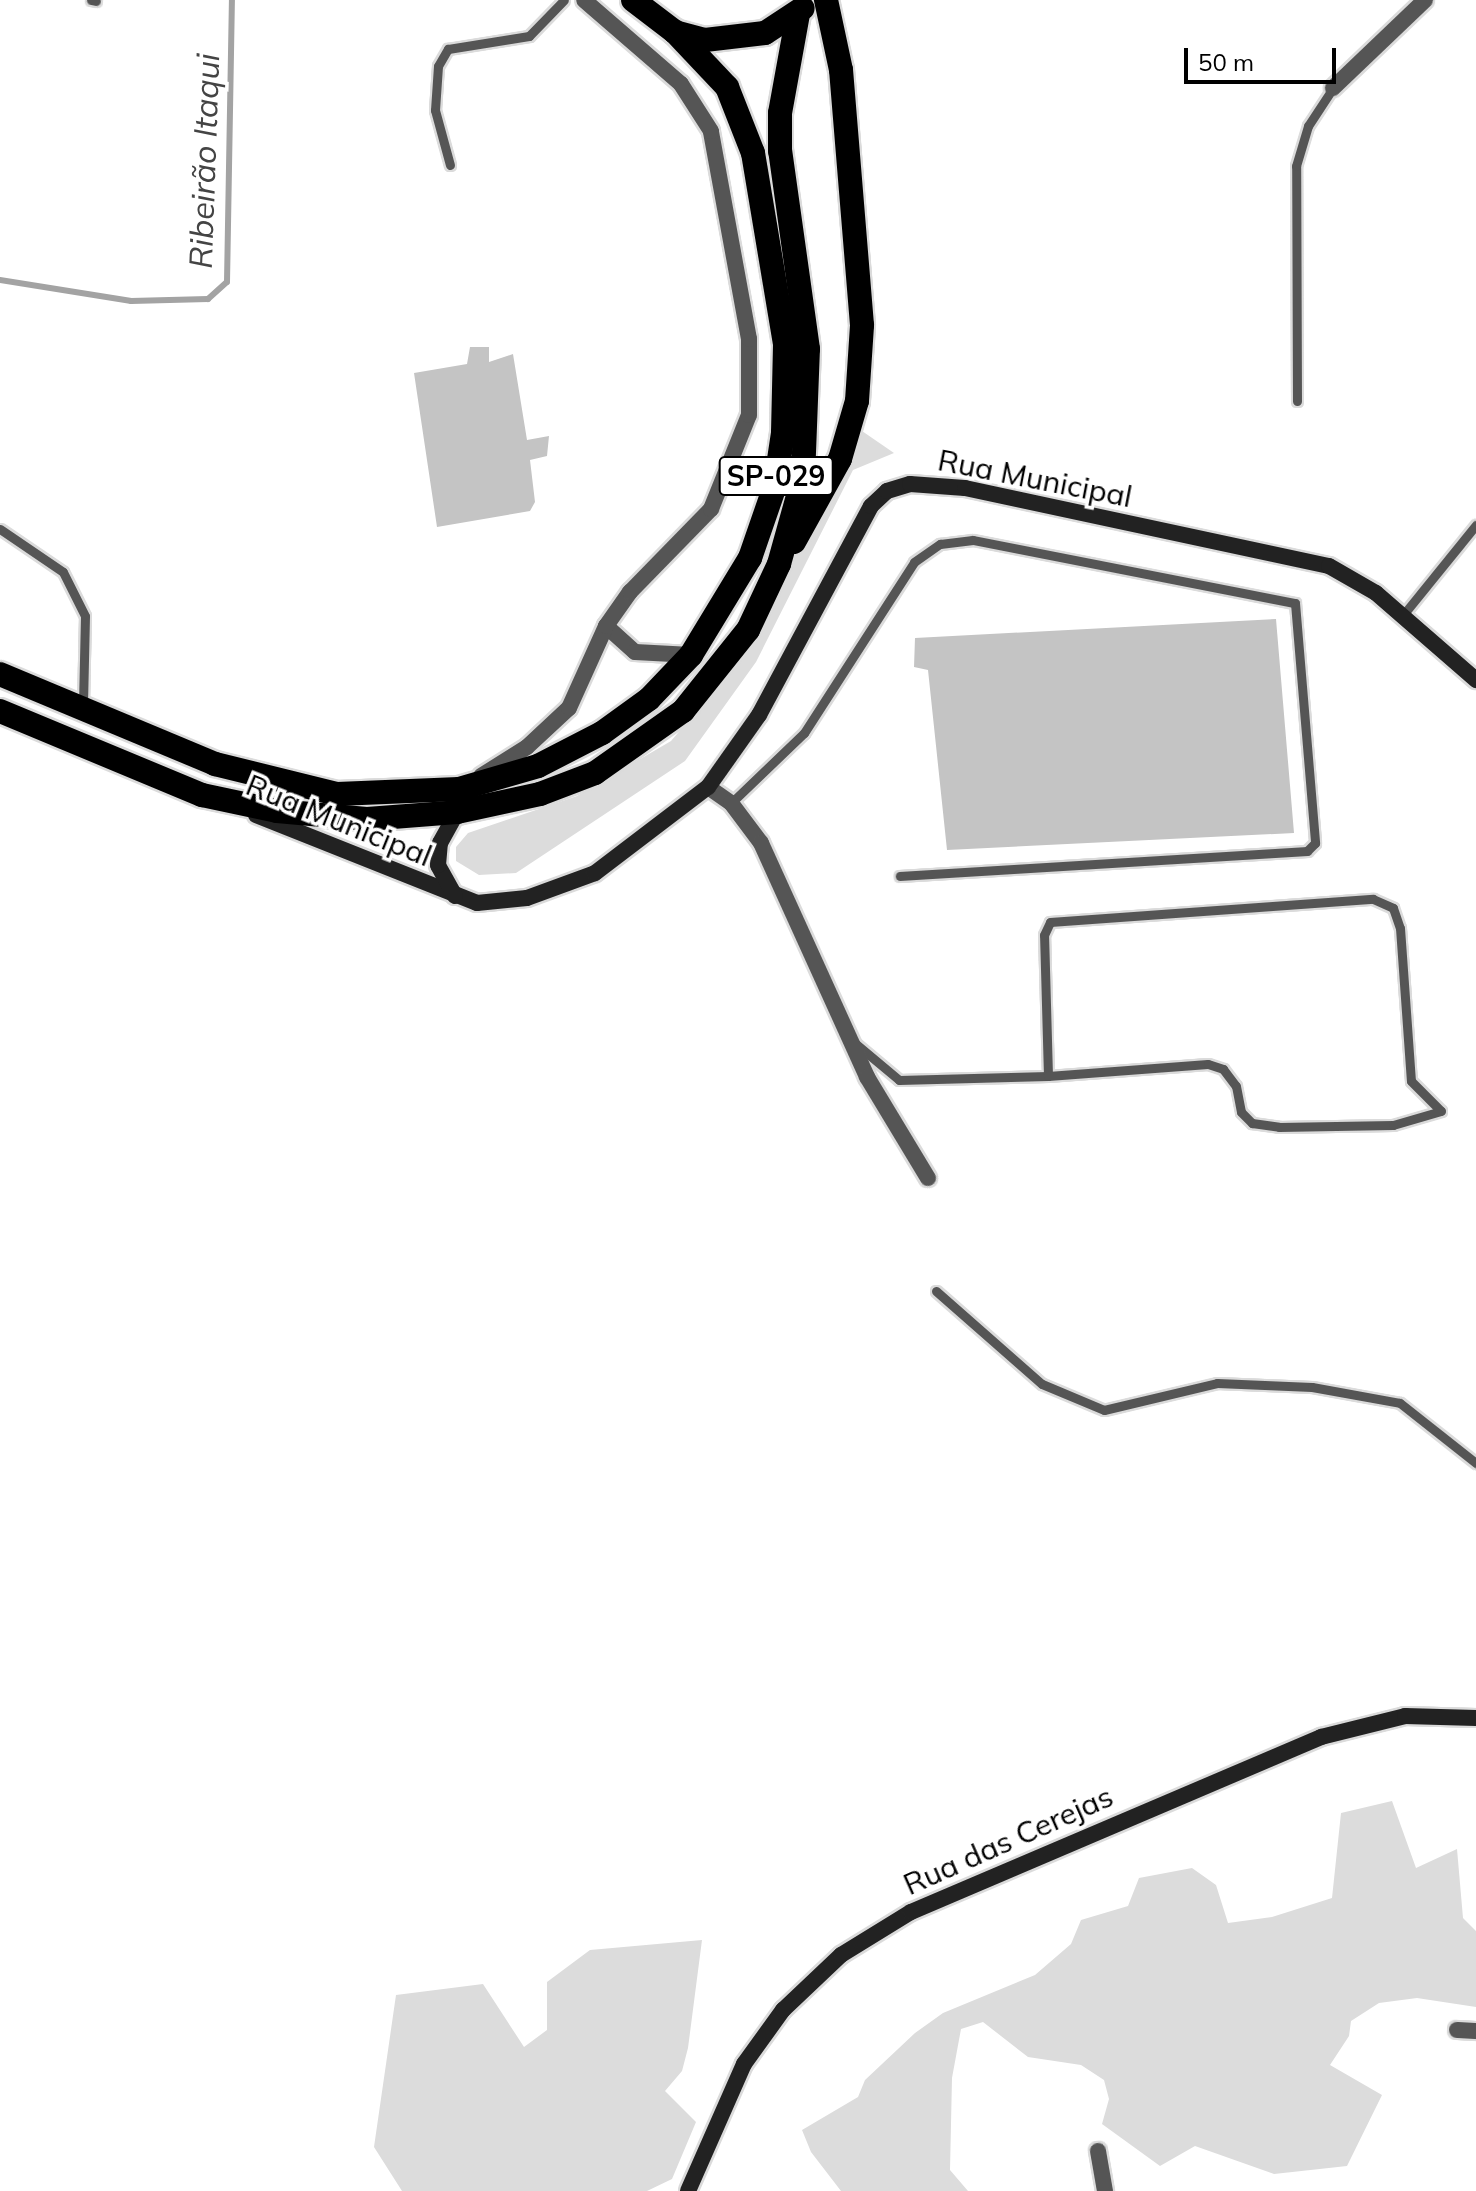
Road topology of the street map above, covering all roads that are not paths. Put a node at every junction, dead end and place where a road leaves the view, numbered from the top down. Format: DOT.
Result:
graph roads {
  1 [pos="564,0"];
  2 [pos="584,0"];
  3 [pos="826,0"];
  4 [pos="1425,0"];
  5 [pos="633,1"];
  6 [pos="804,7"];
  7 [pos="675,32"];
  8 [pos="1333,88"];
  9 [pos="450,165"];
  10 [pos="1297,401"];
  11 [pos="1476,525"];
  12 [pos="0,529"];
  13 [pos="779,564"];
  14 [pos="1403,615"];
  15 [pos="606,626"];
  16 [pos="691,655"];
  17 [pos="0,674"];
  18 [pos="1476,680"];
  19 [pos="83,709"];
  20 [pos="0,711"];
  21 [pos="708,787"];
  22 [pos="202,795"];
  23 [pos="458,800"];
  24 [pos="731,803"];
  25 [pos="900,876"];
  26 [pos="456,898"];
  27 [pos="851,1040"];
  28 [pos="1048,1076"];
  29 [pos="928,1178"];
  30 [pos="936,1291"];
  31 [pos="1476,1463"];
  32 [pos="1476,1718"];
  33 [pos="1457,2030"];
  34 [pos="1476,2031"];
  35 [pos="1098,2151"];
  36 [pos="688,2191"];
  37 [pos="1105,2191"];
  1 -- 9 [label="lane"];
  2 -- 15 [label="street"];
  3 -- 13 [label="highway"];
  4 -- 8 [label="street"];
  5 -- 7 [label="highway"];
  6 -- 7 [label="highway"];
  6 -- 13 [label="highway, SP-029"];
  7 -- 16 [label="highway, SP-029"];
  8 -- 10 [label="lane"];
  11 -- 14 [label="lane"];
  12 -- 19 [label="lane"];
  13 -- 23 [label="highway, SP-029"];
  14 -- 18 [label="main road, Rua Municipal"];
  14 -- 21 [label="main road, Rua Municipal"];
  15 -- 16 [label="street"];
  15 -- 23 [label="street"];
  16 -- 23 [label="highway, SP-029"];
  17 -- 19 [label="highway, SP-029"];
  19 -- 23 [label="highway, SP-029"];
  20 -- 22 [label="highway, SP-029"];
  21 -- 24 [label="street"];
  21 -- 26 [label="main road, Rua Municipal"];
  22 -- 23 [label="highway, SP-029"];
  22 -- 26 [label="main road, Rua Municipal"];
  23 -- 26 [label="main road, Rua Municipal"];
  24 -- 25 [label="lane"];
  24 -- 27 [label="street"];
  27 -- 28 [label="lane"];
  27 -- 29 [label="street"];
  28 -- 28 [label="lane"];
  30 -- 31 [label="lane"];
  32 -- 36 [label="main road, Rua das Cerejas"];
  33 -- 34 [label="street"];
  35 -- 37 [label="street"];
}
